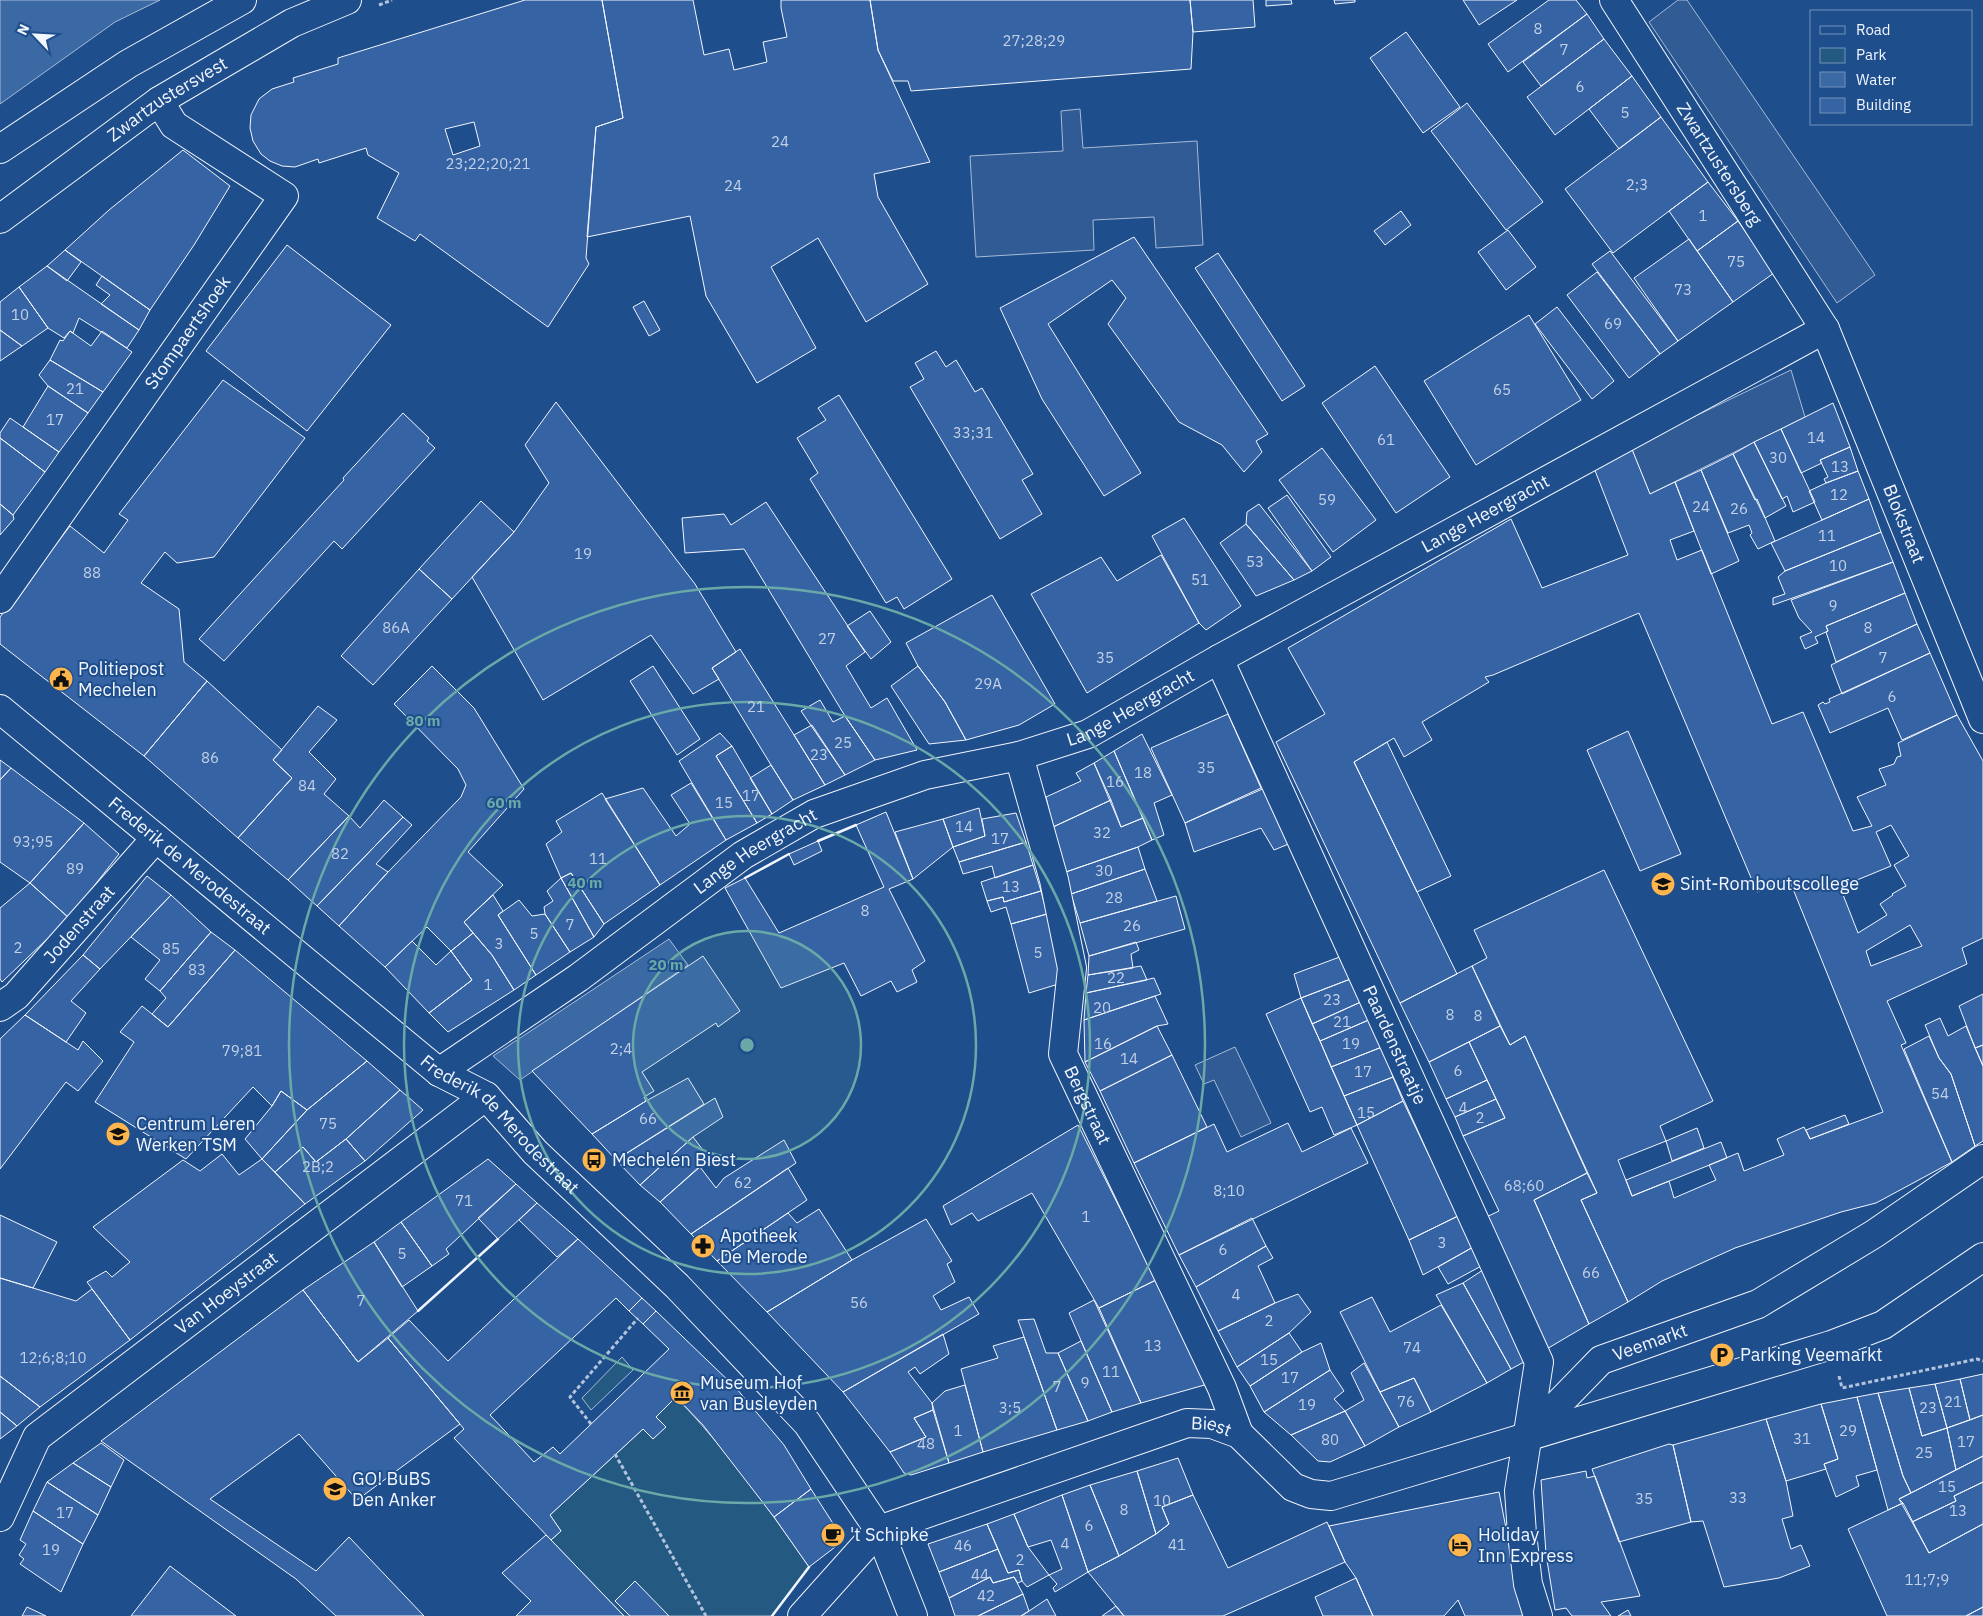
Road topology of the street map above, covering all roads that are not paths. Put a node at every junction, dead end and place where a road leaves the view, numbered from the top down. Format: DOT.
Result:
graph roads {
  1 [pos="242,0"];
  2 [pos="347,0"];
  3 [pos="1614,0"];
  4 [pos="159,101"];
  5 [pos="0,149"];
  6 [pos="0,219"];
  7 [pos="1825,328"];
  8 [pos="0,599"];
  9 [pos="1219,659"];
  10 [pos="0,709"];
  11 [pos="1983,719"];
  12 [pos="1019,756"];
  13 [pos="156,838"];
  14 [pos="0,1007"];
  15 [pos="439,1072"];
  16 [pos="486,1096"];
  17 [pos="1983,1159"];
  18 [pos="1983,1258"];
  19 [pos="1239,1434"];
  20 [pos="1528,1436"];
  21 [pos="0,1517"];
  22 [pos="879,1530"];
  23 [pos="802,1616"];
  24 [pos="912,1616"];
  25 [pos="1538,1616"];
  1 -- 5 [label="street"];
  2 -- 4 [label="street, Zwartzustersvest"];
  3 -- 7 [label="street, Zwartzustersberg"];
  4 -- 6 [label="street, Zwartzustersvest"];
  4 -- 8 [label="street, Stompaertshoek"];
  7 -- 9 [label="street, Lange Heergracht"];
  7 -- 11 [label="street, Blokstraat"];
  9 -- 12 [label="street, Lange Heergracht"];
  9 -- 20 [label="street, Paardenstraatje"];
  10 -- 13 [label="street, Frederik de Merodestraat"];
  12 -- 15 [label="street, Lange Heergracht"];
  12 -- 19 [label="street, Bergstraat"];
  13 -- 14 [label="street, Jodenstraat"];
  13 -- 15 [label="street, Frederik de Merodestraat"];
  15 -- 16 [label="street, Frederik de Merodestraat"];
  16 -- 21 [label="street, Van Hoeystraat"];
  16 -- 22 [label="street, Frederik de Merodestraat"];
  17 -- 20 [label="street, Veemarkt"];
  18 -- 20 [label="street"];
  19 -- 20 [label="street, Biest"];
  19 -- 22 [label="street, Biest"];
  20 -- 25 [label="street, Paardenstraatje"];
  22 -- 23 [label="street"];
  22 -- 24 [label="street, Frederik de Merodestraat"];
}
